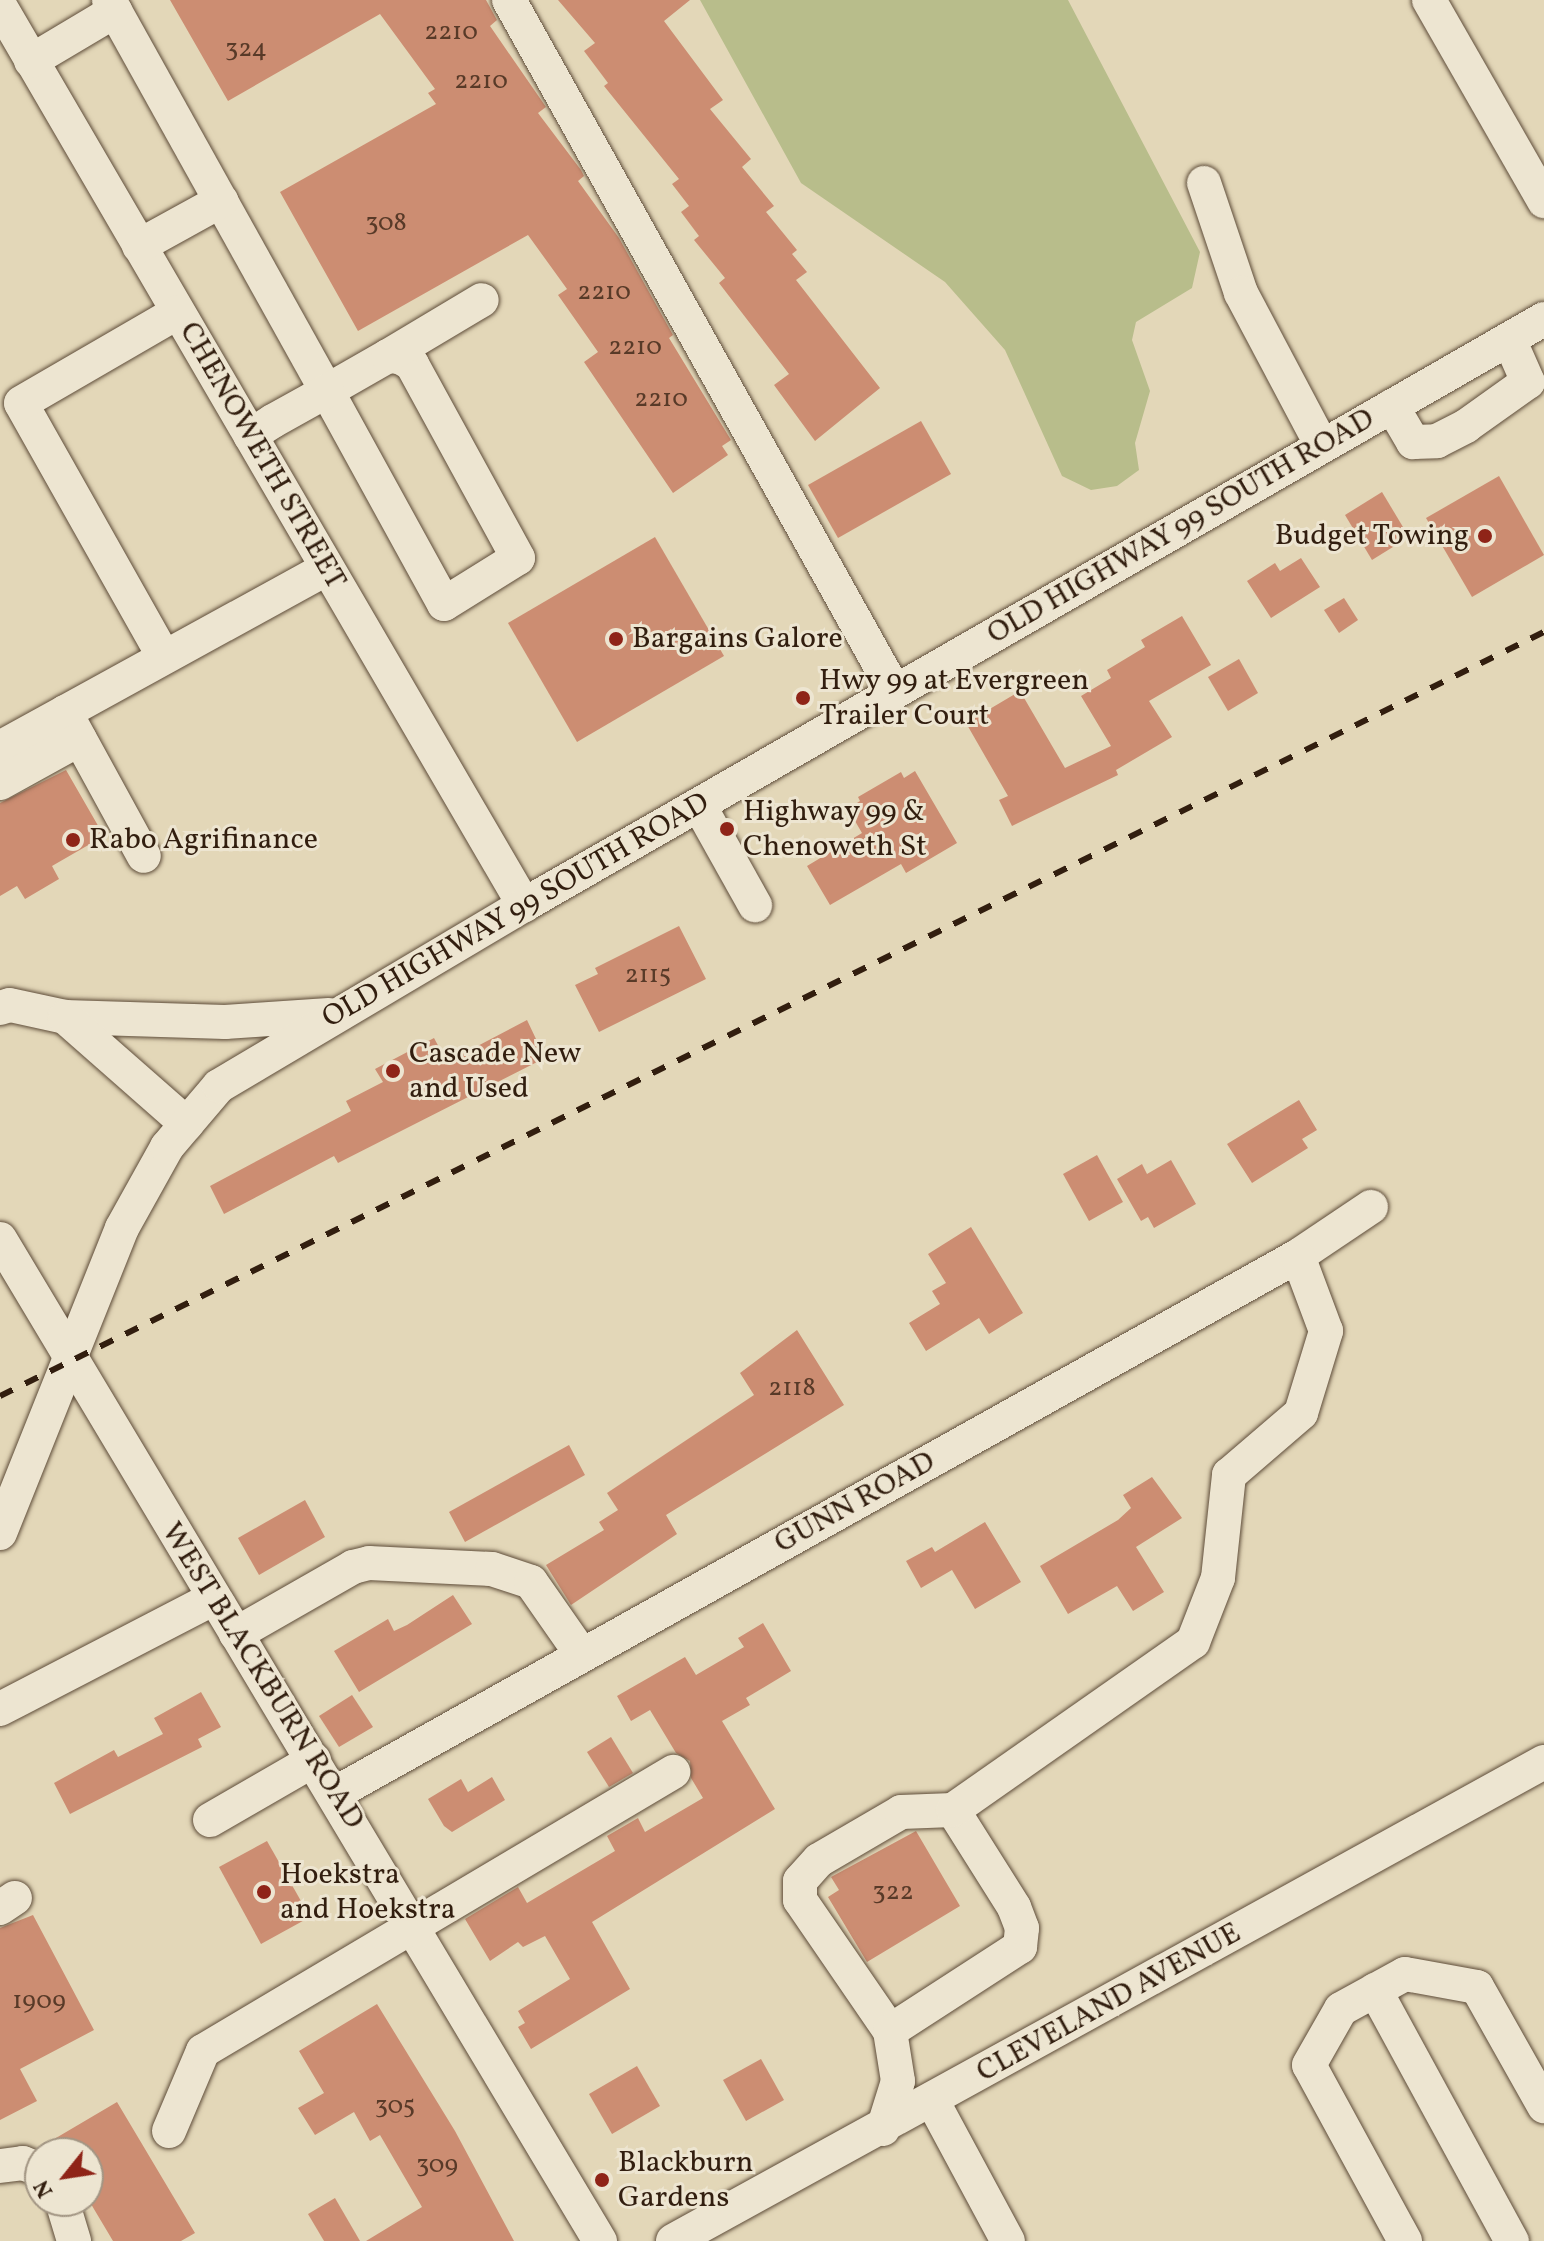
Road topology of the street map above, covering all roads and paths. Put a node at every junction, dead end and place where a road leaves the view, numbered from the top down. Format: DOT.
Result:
graph roads {
  1 [pos="509,0"];
  2 [pos="1429,0"];
  3 [pos="112,5"];
  4 [pos="0,6"];
  5 [pos="31,61"];
  6 [pos="1204,183"];
  7 [pos="221,201"];
  8 [pos="1544,201"];
  9 [pos="139,246"];
  10 [pos="482,300"];
  11 [pos="178,312"];
  12 [pos="1544,319"];
  13 [pos="1509,339"];
  14 [pos="388,356"];
  15 [pos="327,391"];
  16 [pos="1392,406"];
  17 [pos="250,436"];
  18 [pos="1322,446"];
  19 [pos="327,568"];
  20 [pos="164,657"];
  21 [pos="895,692"];
  22 [pos="73,725"];
  23 [pos="0,748"];
  24 [pos="0,783"];
  25 [pos="699,805"];
  26 [pos="144,856"];
  27 [pos="524,905"];
  28 [pos="755,905"];
  29 [pos="0,1008"];
  30 [pos="334,1015"];
  31 [pos="65,1017"];
  32 [pos="187,1124"];
  33 [pos="1371,1207"];
  34 [pos="0,1239"];
  35 [pos="1298,1256"];
  36 [pos="70,1359"];
  37 [pos="0,1533"];
  38 [pos="214,1598"];
  39 [pos="236,1634"];
  40 [pos="582,1655"];
  41 [pos="0,1709"];
  42 [pos="314,1760"];
  43 [pos="1544,1762"];
  44 [pos="673,1772"];
  45 [pos="334,1794"];
  46 [pos="953,1810"];
  47 [pos="210,1820"];
  48 [pos="411,1923"];
  49 [pos="1375,1990"];
  50 [pos="890,2031"];
  51 [pos="933,2102"];
  52 [pos="1544,2106"];
  53 [pos="883,2129"];
  54 [pos="169,2131"];
  55 [pos="24,2163"];
  56 [pos="0,2166"];
  57 [pos="67,2217"];
  58 [pos="74,2241"];
  59 [pos="600,2241"];
  60 [pos="673,2241"];
  61 [pos="1008,2241"];
  62 [pos="1405,2241"];
  63 [pos="1512,2241"];
  1 -- 21 [label="street"];
  2 -- 8 [label="street"];
  3 -- 5 [label="street"];
  3 -- 7 [label="street"];
  4 -- 5 [label="street, CHENOWETH STREET"];
  5 -- 9 [label="street, CHENOWETH STREET"];
  6 -- 18 [label="street"];
  7 -- 9 [label="street"];
  7 -- 15 [label="street"];
  9 -- 11 [label="street, CHENOWETH STREET"];
  10 -- 14 [label="street"];
  11 -- 17 [label="street, CHENOWETH STREET"];
  11 -- 20 [label="street"];
  12 -- 13 [label="street, OLD HIGHWAY 99 SOUTH ROAD"];
  13 -- 16 [label="street, OLD HIGHWAY 99 SOUTH ROAD"];
  13 -- 16 [label="street"];
  14 -- 15 [label="street"];
  14 -- 15 [label="street"];
  15 -- 17 [label="street"];
  16 -- 18 [label="street, OLD HIGHWAY 99 SOUTH ROAD"];
  17 -- 19 [label="street, CHENOWETH STREET"];
  18 -- 21 [label="street, OLD HIGHWAY 99 SOUTH ROAD"];
  19 -- 20 [label="street"];
  19 -- 27 [label="street, CHENOWETH STREET"];
  20 -- 22 [label="street"];
  21 -- 25 [label="street, OLD HIGHWAY 99 SOUTH ROAD"];
  22 -- 23 [label="street"];
  22 -- 24 [label="street"];
  22 -- 26 [label="street"];
  25 -- 27 [label="street, OLD HIGHWAY 99 SOUTH ROAD"];
  25 -- 28 [label="street"];
  27 -- 30 [label="street, OLD HIGHWAY 99 SOUTH ROAD"];
  29 -- 31 [label="street"];
  30 -- 31 [label="street"];
  30 -- 32 [label="street, OLD HIGHWAY 99 SOUTH ROAD"];
  31 -- 32 [label="street"];
  32 -- 36 [label="street, OLD HIGHWAY 99 SOUTH ROAD"];
  33 -- 35 [label="street, GUNN ROAD"];
  34 -- 36 [label="street, WEST BLACKBURN ROAD"];
  35 -- 40 [label="street, GUNN ROAD"];
  35 -- 46 [label="street"];
  36 -- 37 [label="street, OLD HIGHWAY 99 SOUTH ROAD"];
  36 -- 38 [label="street, WEST BLACKBURN ROAD"];
  38 -- 39 [label="street, WEST BLACKBURN ROAD"];
  38 -- 41 [label="street"];
  39 -- 40 [label="street"];
  39 -- 42 [label="street, WEST BLACKBURN ROAD"];
  40 -- 45 [label="street, GUNN ROAD"];
  42 -- 45 [label="street, WEST BLACKBURN ROAD"];
  42 -- 47 [label="street"];
  43 -- 51 [label="street, CLEVELAND AVENUE"];
  44 -- 48 [label="street"];
  45 -- 48 [label="street, WEST BLACKBURN ROAD"];
  46 -- 50 [label="street"];
  46 -- 50 [label="street"];
  48 -- 54 [label="street"];
  48 -- 59 [label="street, WEST BLACKBURN ROAD"];
  49 -- 52 [label="street"];
  49 -- 62 [label="street"];
  49 -- 63 [label="street"];
  50 -- 53 [label="street"];
  51 -- 53 [label="street, CLEVELAND AVENUE"];
  51 -- 61 [label="street"];
  53 -- 60 [label="street, CLEVELAND AVENUE"];
  55 -- 56 [label="street"];
  57 -- 58 [label="street"];
}
